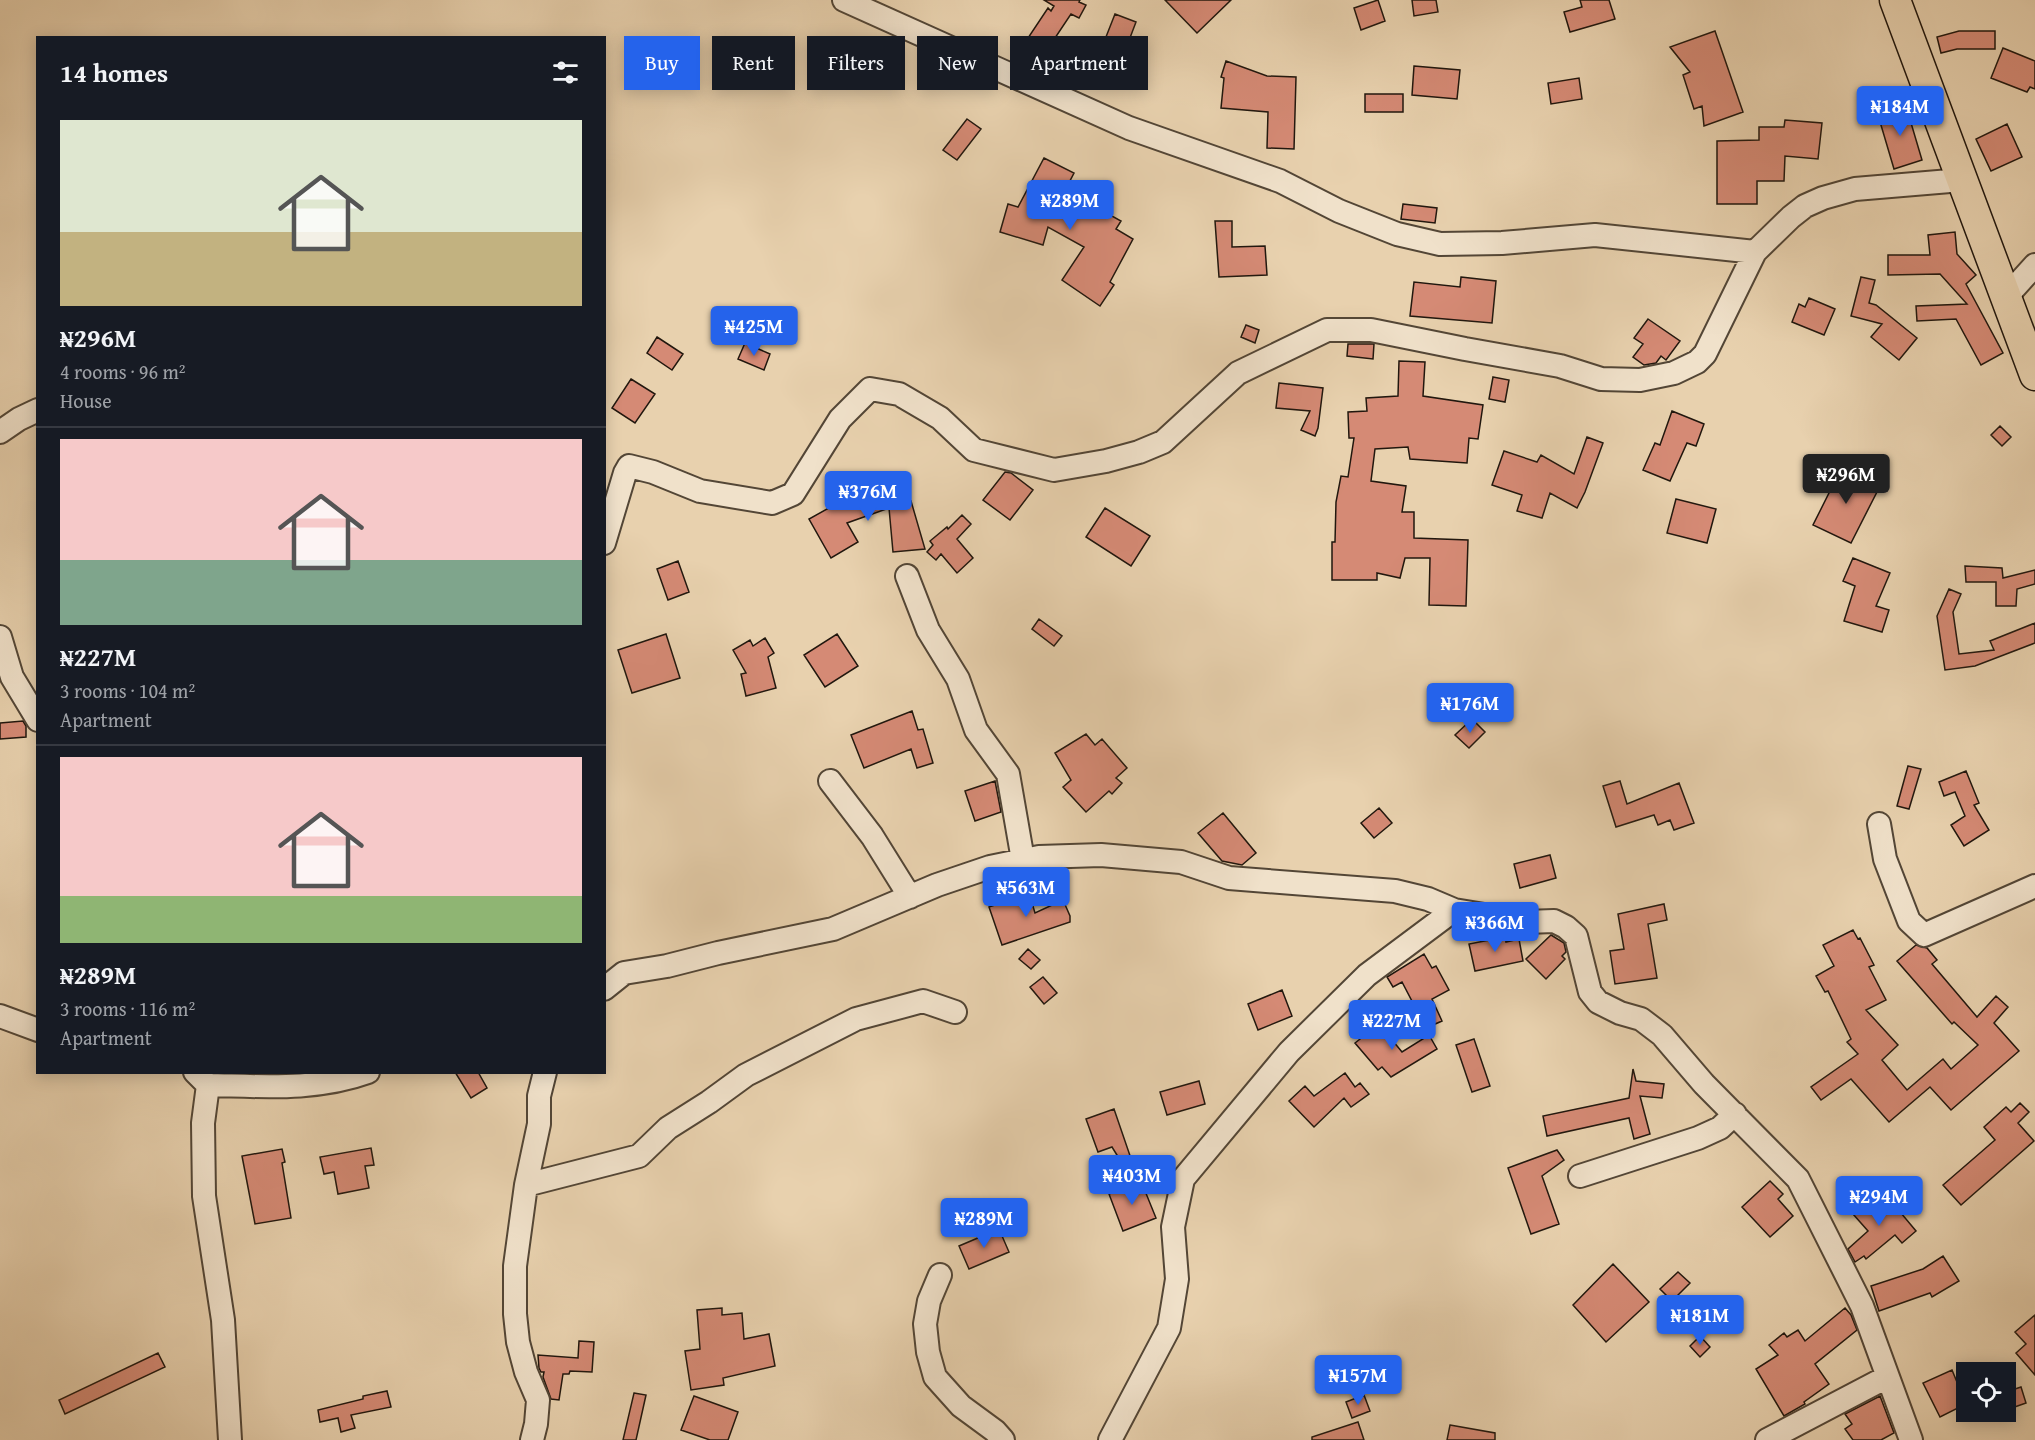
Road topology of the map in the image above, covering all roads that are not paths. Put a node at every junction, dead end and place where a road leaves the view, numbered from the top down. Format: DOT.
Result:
graph roads {
  1 [pos="844,0"];
  2 [pos="1895,0"];
  3 [pos="1962,180"];
  4 [pos="1755,252"];
  5 [pos="2035,266"];
  6 [pos="2006,297"];
  7 [pos="2035,375"];
  8 [pos="36,411"];
  9 [pos="0,432"];
  10 [pos="606,536"];
  11 [pos="907,576"];
  12 [pos="0,637"];
  13 [pos="36,717"];
  14 [pos="830,781"];
  15 [pos="1879,824"];
  16 [pos="1023,860"];
  17 [pos="2035,886"];
  18 [pos="910,897"];
  19 [pos="1454,910"];
  20 [pos="606,987"];
  21 [pos="955,1012"];
  22 [pos="0,1016"];
  23 [pos="36,1029"];
  24 [pos="364,1074"];
  25 [pos="544,1074"];
  26 [pos="202,1079"];
  27 [pos="1736,1114"];
  28 [pos="1580,1176"];
  29 [pos="526,1185"];
  30 [pos="940,1275"];
  31 [pos="1887,1377"];
  32 [pos="230,1440"];
  33 [pos="532,1440"];
  34 [pos="1003,1440"];
  35 [pos="1110,1440"];
  36 [pos="1767,1440"];
  37 [pos="1911,1440"];
  1 -- 4 [label="street"];
  2 -- 3 [label="main road"];
  3 -- 4 [label="street"];
  3 -- 6 [label="main road"];
  4 -- 10 [label="street"];
  5 -- 6 [label="street"];
  6 -- 7 [label="main road"];
  8 -- 9 [label="street"];
  11 -- 16 [label="street"];
  12 -- 13 [label="street"];
  14 -- 18 [label="street"];
  15 -- 17 [label="street"];
  16 -- 18 [label="street"];
  16 -- 19 [label="street"];
  18 -- 20 [label="street"];
  19 -- 27 [label="street"];
  19 -- 35 [label="street"];
  21 -- 29 [label="street"];
  22 -- 23 [label="street"];
  24 -- 26 [label="street"];
  25 -- 29 [label="street"];
  26 -- 32 [label="street"];
  27 -- 28 [label="street"];
  27 -- 31 [label="street"];
  29 -- 33 [label="street"];
  30 -- 34 [label="street"];
  31 -- 36 [label="street"];
  31 -- 37 [label="street"];
}
